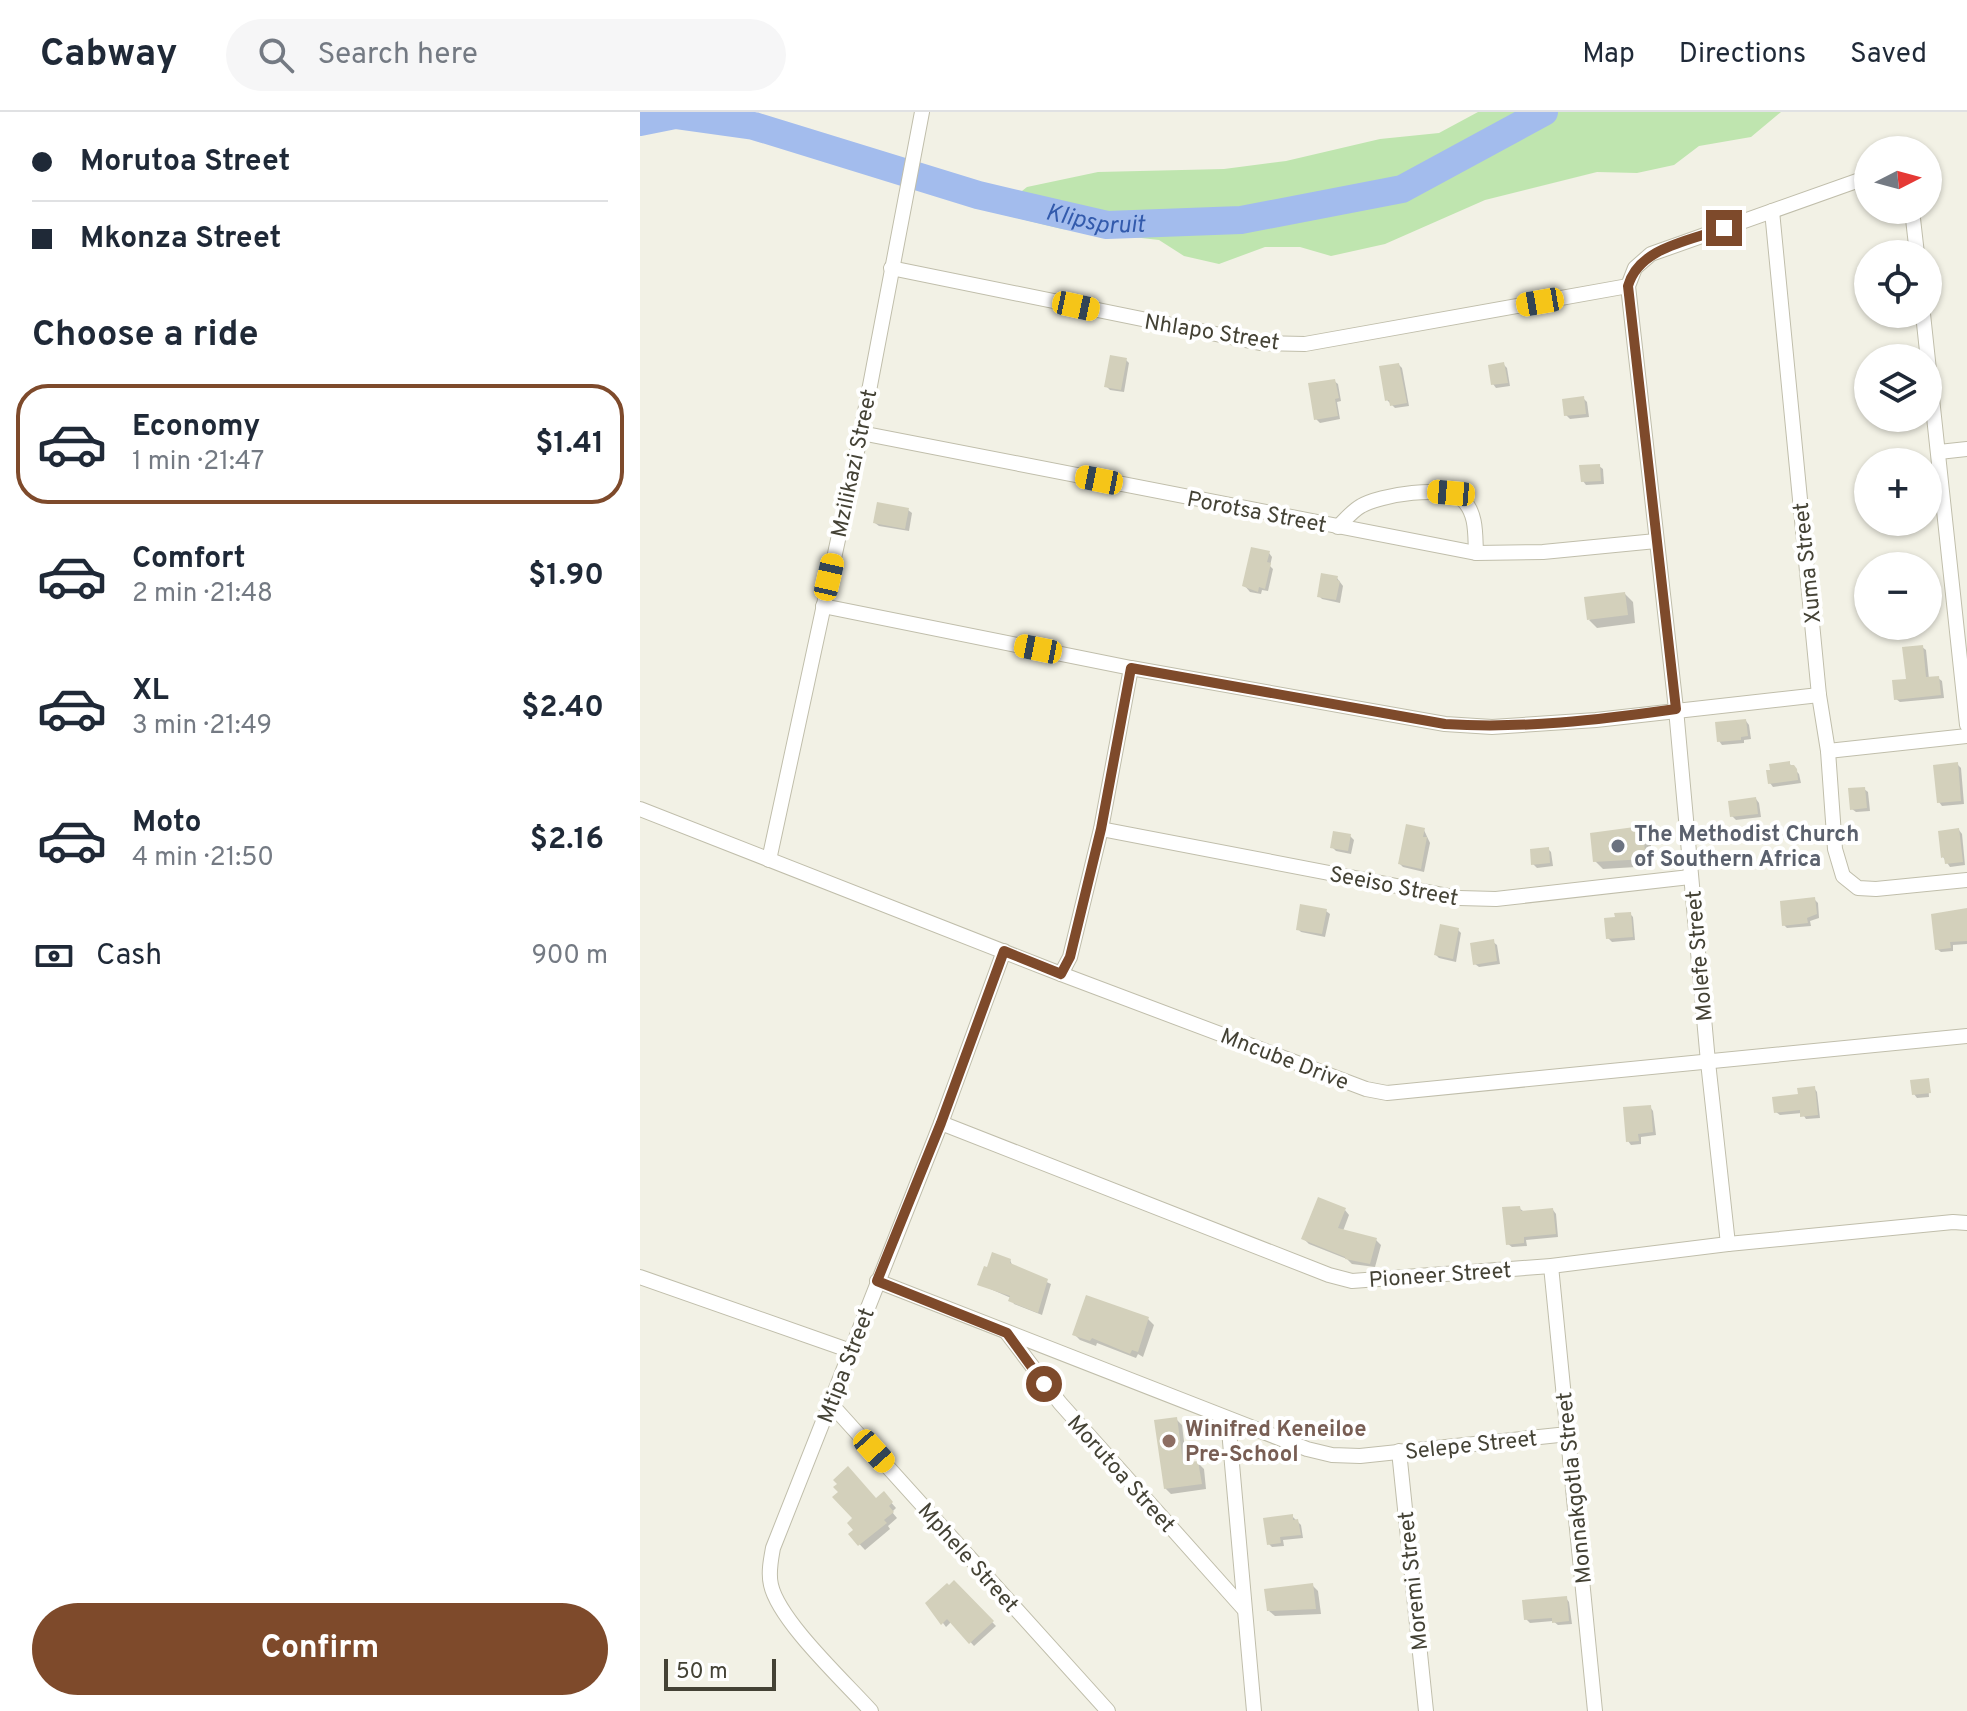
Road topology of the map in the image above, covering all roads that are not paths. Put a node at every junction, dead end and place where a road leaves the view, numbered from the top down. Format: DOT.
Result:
graph roads {
  1 [pos="922,112"];
  2 [pos="1854,182"];
  3 [pos="1772,211"];
  4 [pos="891,268"];
  5 [pos="1628,286"];
  6 [pos="1925,328"];
  7 [pos="861,433"];
  8 [pos="1939,448"];
  9 [pos="1967,449"];
  10 [pos="1942,452"];
  11 [pos="1942,472"];
  12 [pos="1338,527"];
  13 [pos="1656,541"];
  14 [pos="1476,553"];
  15 [pos="1960,592"];
  16 [pos="823,606"];
  17 [pos="1131,668"];
  18 [pos="1819,695"];
  19 [pos="1676,709"];
  20 [pos="1967,725"];
  21 [pos="1967,736"];
  22 [pos="1828,751"];
  23 [pos="640,809"];
  24 [pos="1101,829"];
  25 [pos="769,860"];
  26 [pos="1690,877"];
  27 [pos="1967,880"];
  28 [pos="1004,951"];
  29 [pos="1061,974"];
  30 [pos="1967,1036"];
  31 [pos="1708,1062"];
  32 [pos="941,1123"];
  33 [pos="1967,1223"];
  34 [pos="1728,1244"];
  35 [pos="1551,1266"];
  36 [pos="640,1277"];
  37 [pos="877,1281"];
  38 [pos="1007,1333"];
  39 [pos="851,1351"];
  40 [pos="831,1404"];
  41 [pos="1228,1419"];
  42 [pos="1568,1434"];
  43 [pos="1399,1451"];
  44 [pos="1243,1608"];
  45 [pos="871,1711"];
  46 [pos="1108,1711"];
  47 [pos="1254,1711"];
  48 [pos="1426,1711"];
  49 [pos="1595,1711"];
  1 -- 4 [label="street, Mzilikazi Street"];
  2 -- 3 [label="street"];
  3 -- 5 [label="street"];
  3 -- 18 [label="street, Xuma Street"];
  4 -- 5 [label="street, Nhlapo Street"];
  4 -- 7 [label="street, Mzilikazi Street"];
  5 -- 13 [label="street, Molefe Street"];
  6 -- 8 [label="street"];
  7 -- 12 [label="street, Porotsa Street"];
  7 -- 16 [label="street, Mzilikazi Street"];
  9 -- 10 [label="street"];
  11 -- 15 [label="street"];
  12 -- 14 [label="street, Porotsa Street"];
  12 -- 14 [label="street"];
  13 -- 14 [label="street, Porotsa Street"];
  13 -- 19 [label="street, Molefe Street"];
  15 -- 20 [label="street"];
  16 -- 17 [label="street"];
  16 -- 25 [label="street, Mzilikazi Street"];
  17 -- 19 [label="street"];
  17 -- 24 [label="street"];
  18 -- 19 [label="street"];
  18 -- 22 [label="street, Xuma Street"];
  19 -- 26 [label="street, Molefe Street"];
  21 -- 22 [label="street"];
  22 -- 27 [label="street, Xuma Street"];
  23 -- 25 [label="street, Mncube Drive"];
  24 -- 26 [label="street, Seeiso Street"];
  24 -- 29 [label="street"];
  25 -- 28 [label="street, Mncube Drive"];
  26 -- 31 [label="street, Molefe Street"];
  28 -- 29 [label="street, Mncube Drive"];
  28 -- 32 [label="street, Mtipa Street"];
  29 -- 31 [label="street, Mncube Drive"];
  30 -- 31 [label="street, Mncube Drive"];
  31 -- 34 [label="street, Molefe Street"];
  32 -- 35 [label="street, Pioneer Street"];
  32 -- 37 [label="street, Mtipa Street"];
  33 -- 34 [label="street, Pioneer Street"];
  34 -- 35 [label="street, Pioneer Street"];
  35 -- 42 [label="street, Monnakgotla Street"];
  36 -- 39 [label="street"];
  37 -- 38 [label="street, Selepe Street"];
  37 -- 39 [label="street, Mtipa Street"];
  38 -- 41 [label="street, Selepe Street"];
  38 -- 44 [label="street, Morutoa Street"];
  39 -- 40 [label="street, Mtipa Street"];
  40 -- 45 [label="street, Mtipa Street"];
  40 -- 46 [label="street, Mphele Street"];
  41 -- 43 [label="street, Selepe Street"];
  41 -- 44 [label="street"];
  42 -- 43 [label="street, Selepe Street"];
  42 -- 49 [label="street, Monnakgotla Street"];
  43 -- 48 [label="street, Moremi Street"];
  44 -- 47 [label="street"];
}
